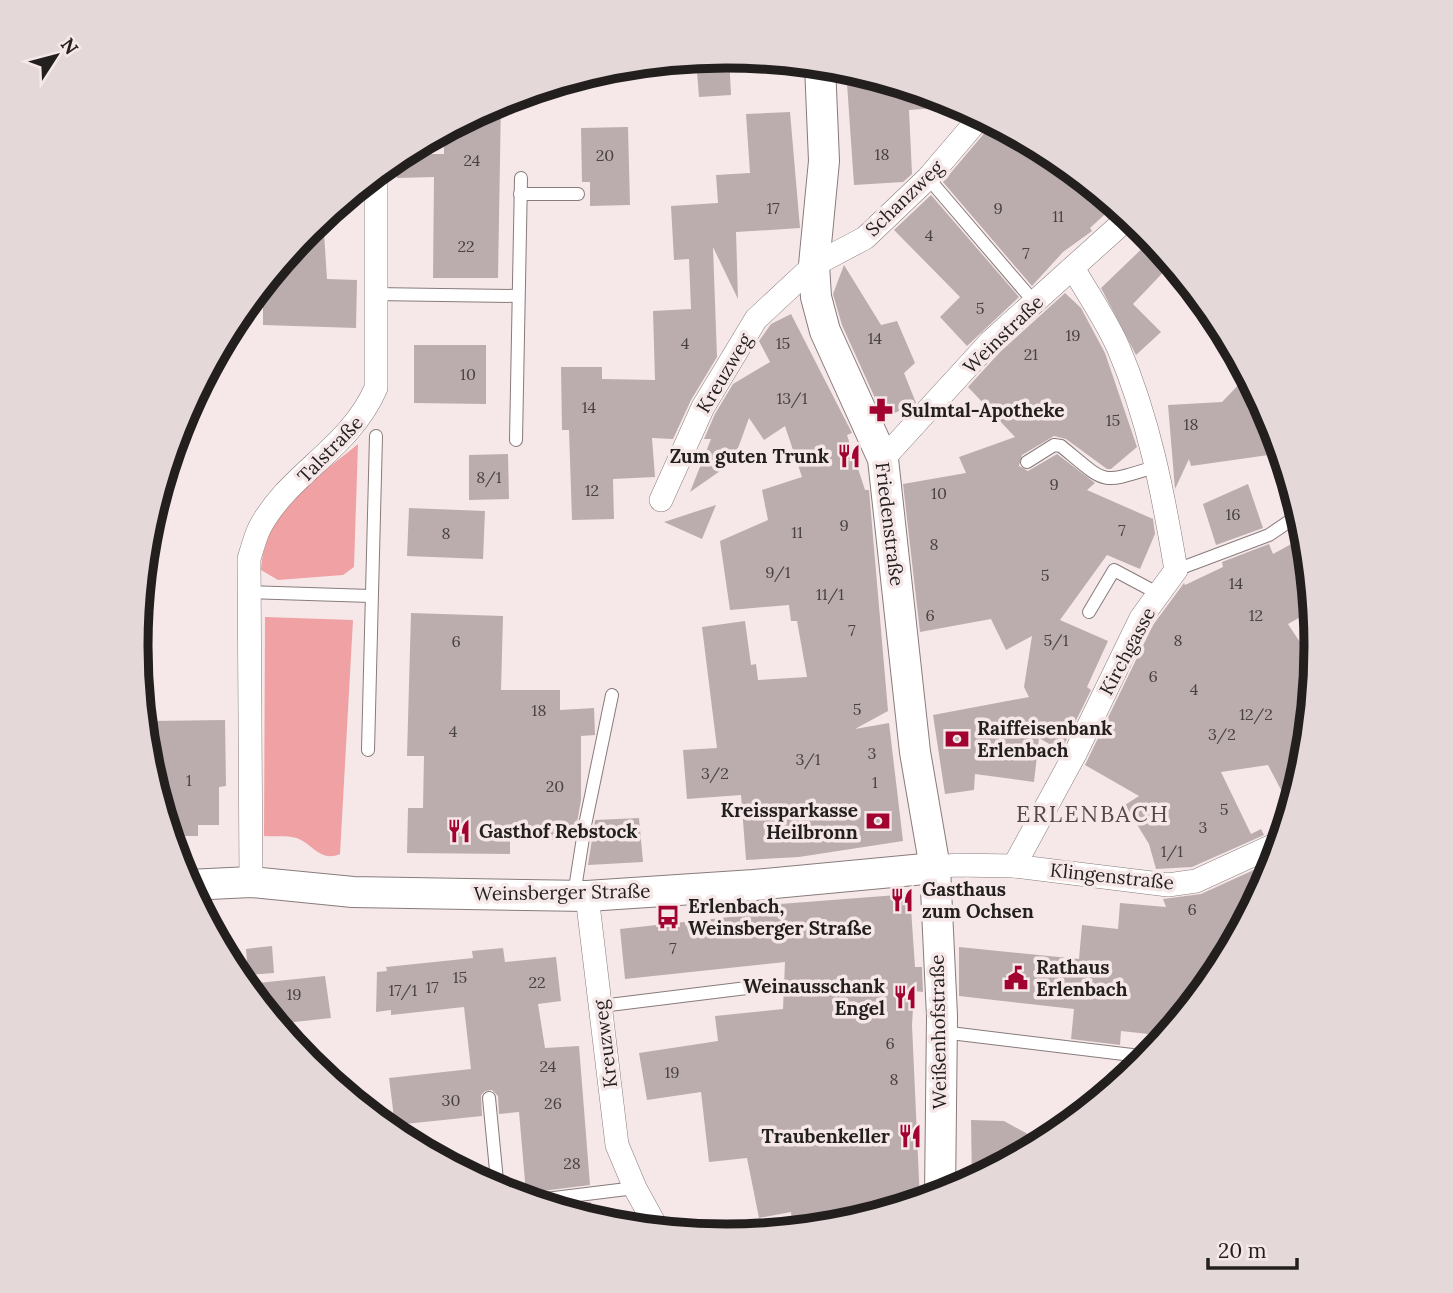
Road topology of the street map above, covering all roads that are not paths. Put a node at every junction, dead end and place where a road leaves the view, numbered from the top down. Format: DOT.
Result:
graph roads {
  1 [pos="820,76"];
  2 [pos="974,124"];
  3 [pos="521,178"];
  4 [pos="928,178"];
  5 [pos="376,187"];
  6 [pos="520,194"];
  7 [pos="578,194"];
  8 [pos="1121,224"];
  9 [pos="814,265"];
  10 [pos="1073,268"];
  11 [pos="374,294"];
  12 [pos="517,296"];
  13 [pos="1035,303"];
  14 [pos="376,436"];
  15 [pos="516,440"];
  16 [pos="883,458"];
  17 [pos="1027,462"];
  18 [pos="1158,466"];
  19 [pos="661,500"];
  20 [pos="1291,522"];
  21 [pos="1176,570"];
  22 [pos="248,592"];
  23 [pos="1159,594"];
  24 [pos="371,596"];
  25 [pos="1089,612"];
  26 [pos="612,695"];
  27 [pos="369,750"];
  28 [pos="1268,848"];
  29 [pos="1014,866"];
  30 [pos="935,868"];
  31 [pos="251,883"];
  32 [pos="200,885"];
  33 [pos="580,895"];
  34 [pos="763,986"];
  35 [pos="601,1006"];
  36 [pos="941,1032"];
  37 [pos="1132,1055"];
  38 [pos="489,1098"];
  39 [pos="497,1177"];
  40 [pos="940,1184"];
  41 [pos="635,1188"];
  42 [pos="554,1198"];
  43 [pos="653,1220"];
  1 -- 9 [label="street, Friedenstraße"];
  2 -- 4 [label="street, Schanzweg"];
  3 -- 6 [label="lane"];
  4 -- 9 [label="street, Schanzweg"];
  4 -- 13 [label="lane"];
  5 -- 11 [label="street, Talstraße"];
  6 -- 7 [label="lane"];
  6 -- 12 [label="lane"];
  8 -- 10 [label="street, Weinstraße"];
  9 -- 16 [label="street, Friedenstraße"];
  9 -- 19 [label="street, Kreuzweg"];
  10 -- 13 [label="street, Weinstraße"];
  10 -- 18 [label="street"];
  11 -- 12 [label="lane"];
  11 -- 22 [label="street, Talstraße"];
  12 -- 15 [label="lane"];
  13 -- 16 [label="street, Weinstraße"];
  14 -- 24 [label="lane, Talstraße"];
  16 -- 30 [label="street, Friedenstraße"];
  17 -- 18 [label="lane"];
  18 -- 21 [label="street"];
  20 -- 21 [label="lane"];
  21 -- 23 [label="street, Kirchgasse"];
  22 -- 24 [label="lane"];
  22 -- 31 [label="street, Talstraße"];
  23 -- 25 [label="lane"];
  23 -- 29 [label="street, Kirchgasse"];
  24 -- 27 [label="lane, Talstraße"];
  26 -- 33 [label="lane, Kreuzweg"];
  28 -- 29 [label="street, Klingenstraße"];
  29 -- 30 [label="street, Klingenstraße"];
  30 -- 33 [label="street, Weinsberger Straße"];
  30 -- 36 [label="street, Weißenhofstraße"];
  31 -- 32 [label="street, Weinsberger Straße"];
  31 -- 33 [label="street, Weinsberger Straße"];
  33 -- 35 [label="street, Kreuzweg"];
  34 -- 35 [label="lane"];
  35 -- 41 [label="street, Kreuzweg"];
  36 -- 37 [label="lane"];
  36 -- 40 [label="street, Weißenhofstraße"];
  38 -- 39 [label="lane"];
  41 -- 42 [label="lane"];
  41 -- 43 [label="street, Kreuzweg"];
}
